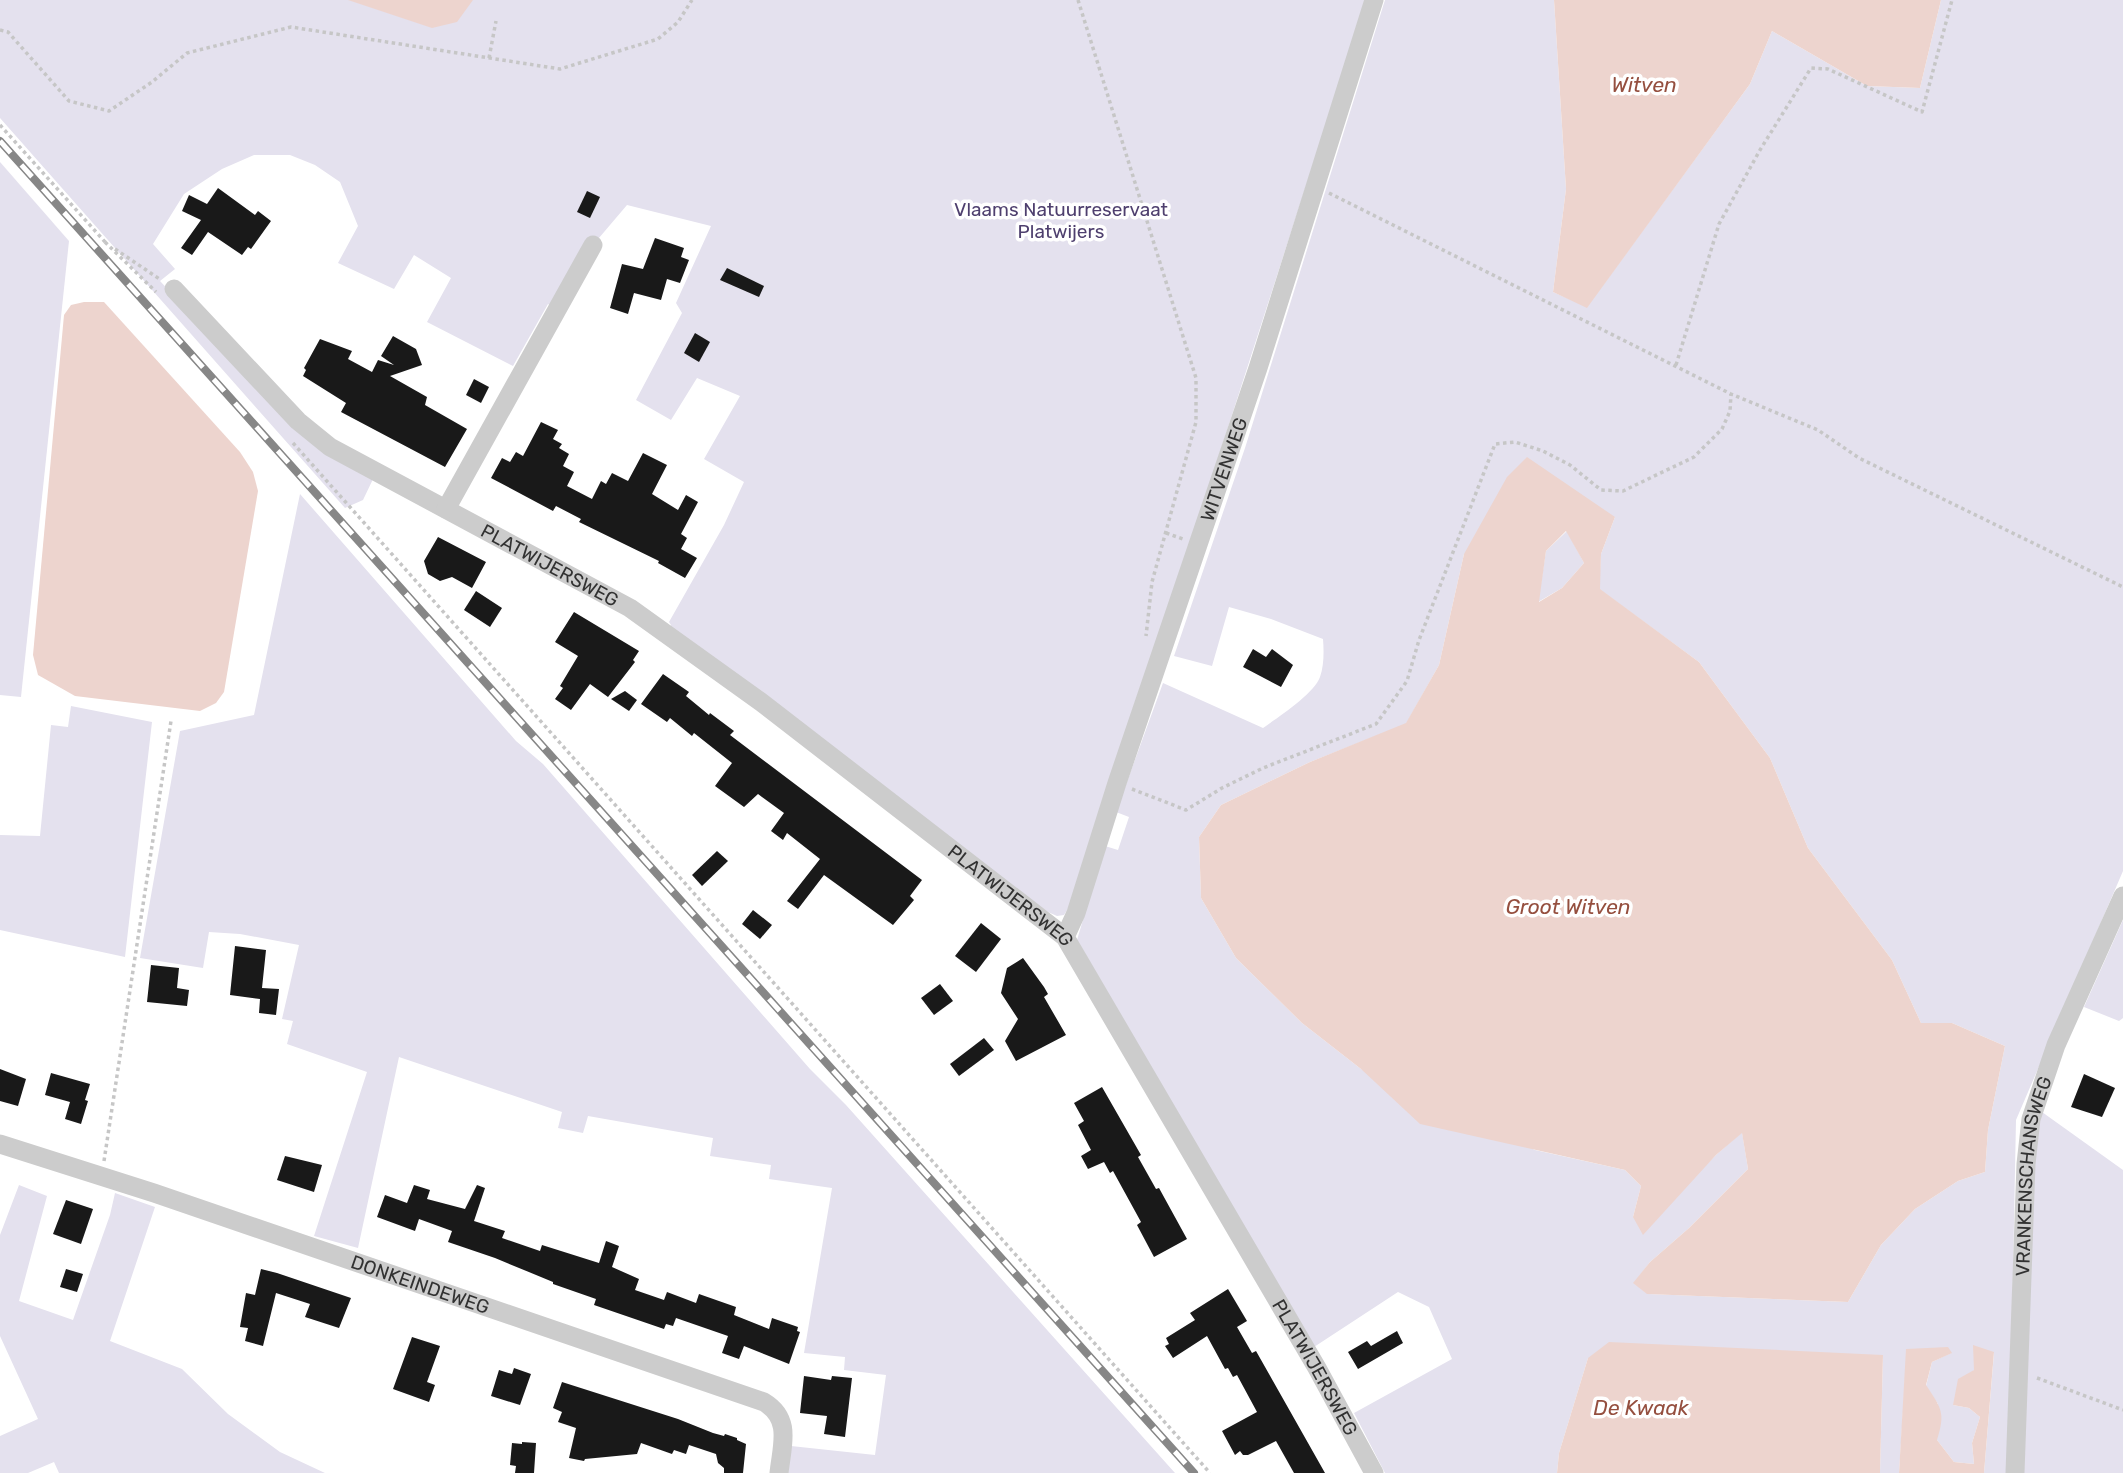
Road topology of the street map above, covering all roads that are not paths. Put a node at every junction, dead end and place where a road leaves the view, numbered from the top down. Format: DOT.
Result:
graph roads {
  1 [pos="1374,0"];
  2 [pos="593,246"];
  3 [pos="168,293"];
  4 [pos="446,509"];
  5 [pos="2123,896"];
  6 [pos="1065,937"];
  7 [pos="0,1144"];
  8 [pos="779,1473"];
  9 [pos="1374,1473"];
  10 [pos="2015,1473"];
  1 -- 6 [label="street, WITVENWEG"];
  2 -- 4 [label="street"];
  3 -- 4 [label="street, PLATWIJERSWEG"];
  4 -- 6 [label="street, PLATWIJERSWEG"];
  5 -- 10 [label="street, VRANKENSCHANSWEG"];
  6 -- 9 [label="street, PLATWIJERSWEG"];
  7 -- 8 [label="street, DONKEINDEWEG"];
}
